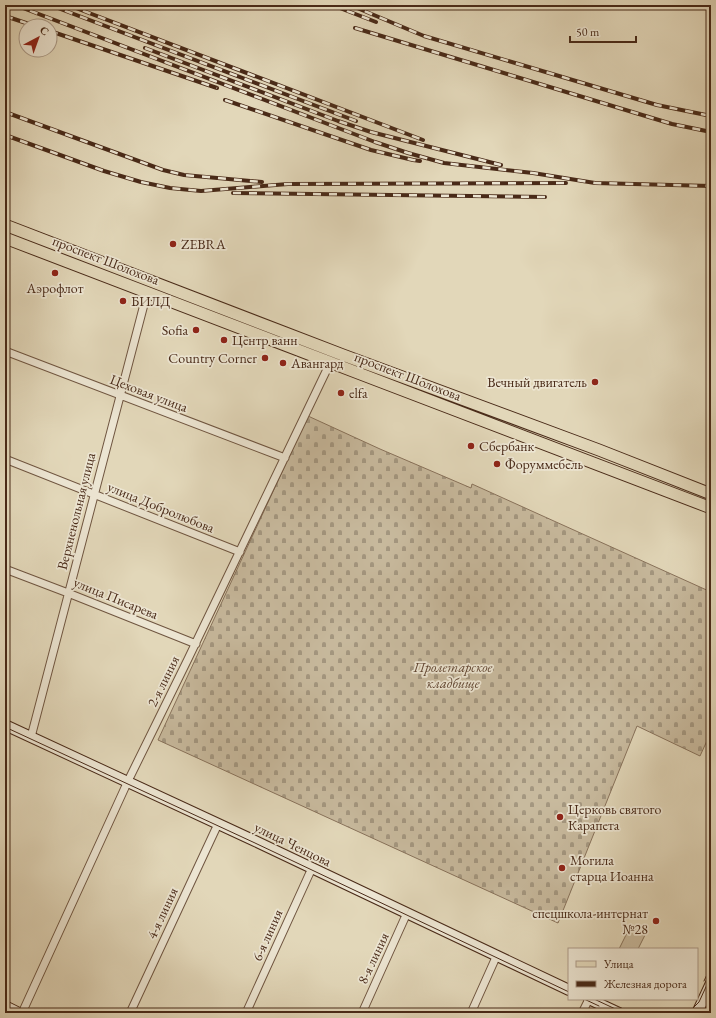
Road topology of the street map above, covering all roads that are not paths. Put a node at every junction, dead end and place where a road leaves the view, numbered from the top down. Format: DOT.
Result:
graph roads {
  1 [pos="5,225"];
  2 [pos="5,238"];
  3 [pos="147,292"];
  4 [pos="5,351"];
  5 [pos="330,363"];
  6 [pos="119,395"];
  7 [pos="285,458"];
  8 [pos="5,459"];
  9 [pos="94,494"];
  10 [pos="711,494"];
  11 [pos="711,508"];
  12 [pos="240,552"];
  13 [pos="5,569"];
  14 [pos="68,593"];
  15 [pos="196,644"];
  16 [pos="5,725"];
  17 [pos="31,737"];
  18 [pos="128,782"];
  19 [pos="218,824"];
  20 [pos="312,868"];
  21 [pos="407,913"];
  22 [pos="497,955"];
  23 [pos="711,983"];
  24 [pos="568,990"];
  25 [pos="588,1000"];
  26 [pos="591,1000"];
  27 [pos="5,1006"];
  28 [pos="20,1013"];
  29 [pos="130,1013"];
  30 [pos="246,1013"];
  31 [pos="362,1013"];
  32 [pos="471,1013"];
  33 [pos="582,1013"];
  34 [pos="619,1013"];
  35 [pos="697,1013"];
  1 -- 10 [label="main road, проспект Шолохова"];
  2 -- 3 [label="main road, проспект Шолохова"];
  3 -- 5 [label="main road, проспект Шолохова"];
  3 -- 6 [label="street, Верхненольная улица"];
  4 -- 6 [label="street, Цеховая улица"];
  5 -- 7 [label="street, 2-я линия"];
  5 -- 11 [label="main road, проспект Шолохова"];
  6 -- 7 [label="street, Цеховая улица"];
  6 -- 9 [label="street, Верхненольная улица"];
  7 -- 12 [label="street, 2-я линия"];
  8 -- 9 [label="street, улица Добролюбова"];
  9 -- 12 [label="street, улица Добролюбова"];
  9 -- 14 [label="street, Верхненольная улица"];
  12 -- 15 [label="street, 2-я линия"];
  13 -- 14 [label="street, улица Писарева"];
  14 -- 15 [label="street, улица Писарева"];
  14 -- 17 [label="street, Верхненольная улица"];
  15 -- 18 [label="street, 2-я линия"];
  16 -- 17 [label="street, улица Ченцова"];
  17 -- 18 [label="street, улица Ченцова"];
  18 -- 19 [label="street, улица Ченцова"];
  18 -- 28 [label="street, 2-я линия"];
  19 -- 20 [label="street, улица Ченцова"];
  19 -- 29 [label="street, 4-я линия"];
  20 -- 21 [label="street, улица Ченцова"];
  20 -- 30 [label="street, 6-я линия"];
  21 -- 22 [label="street, улица Ченцова"];
  21 -- 31 [label="street, 8-я линия"];
  22 -- 24 [label="street, улица Ченцова"];
  22 -- 32 [label="street"];
  23 -- 35 [label="street"];
  25 -- 33 [label="street"];
  26 -- 34 [label="street"];
  27 -- 28 [label="street"];
}
